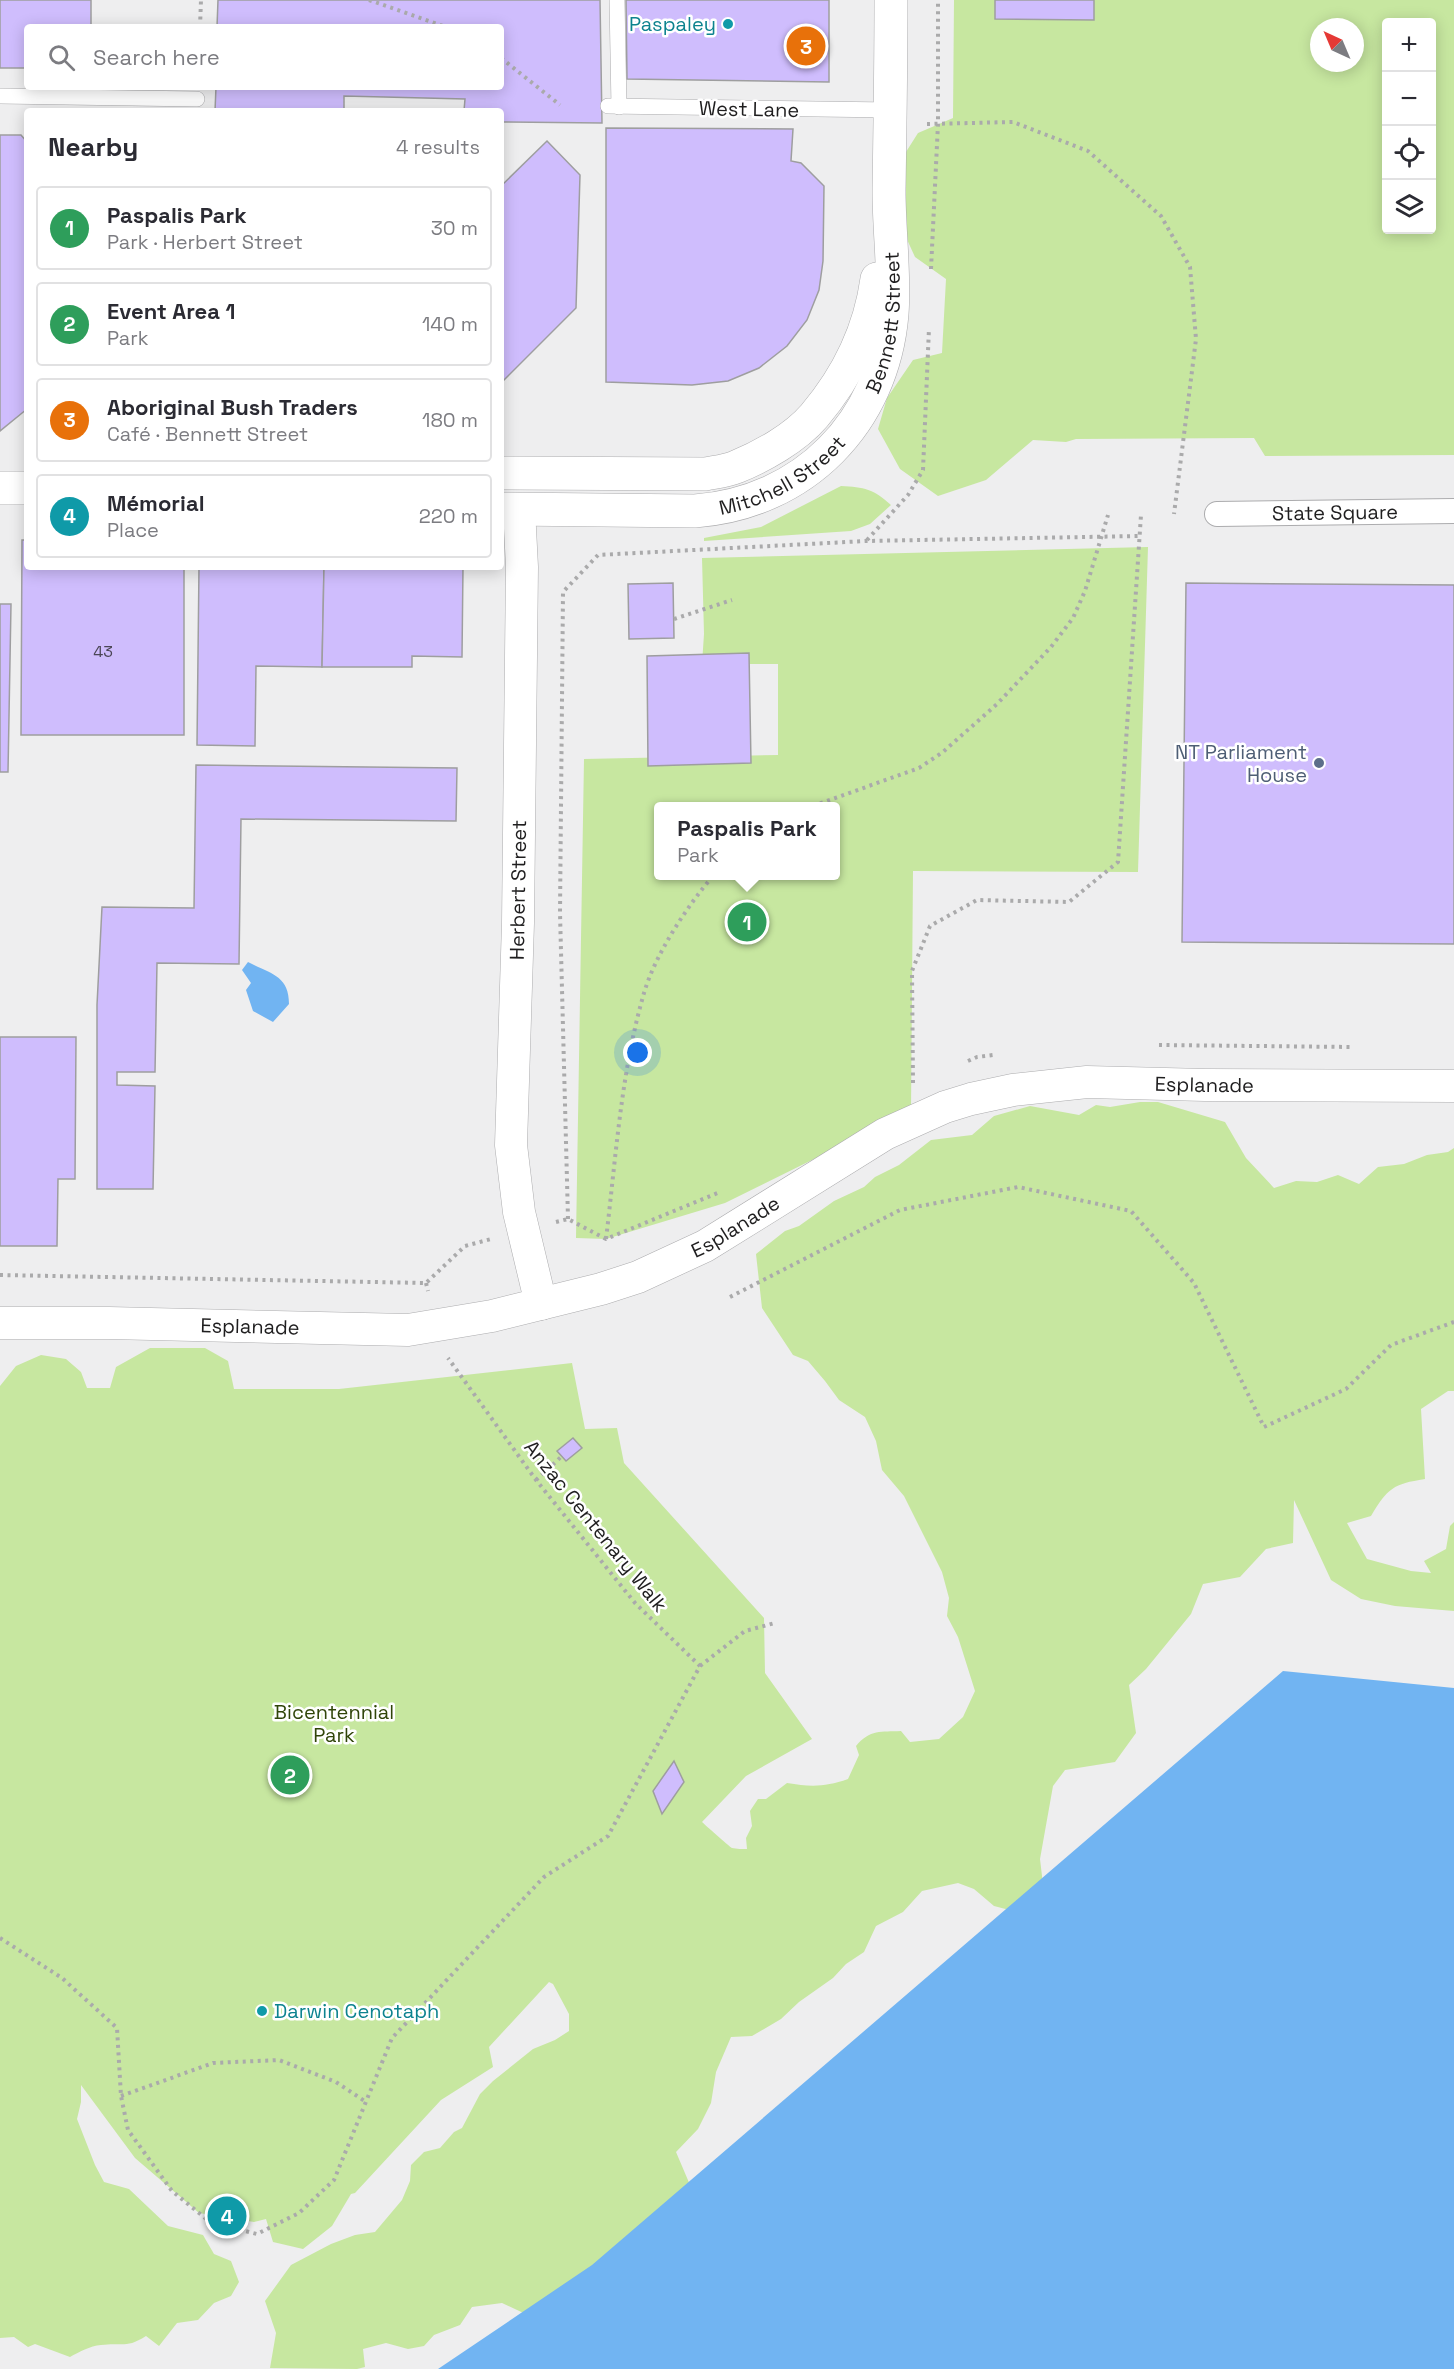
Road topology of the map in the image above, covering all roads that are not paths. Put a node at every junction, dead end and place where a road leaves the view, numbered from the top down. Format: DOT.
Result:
graph roads {
  1 [pos="617,0"];
  2 [pos="891,0"];
  3 [pos="0,96"];
  4 [pos="198,99"];
  5 [pos="890,117"];
  6 [pos="890,194"];
  7 [pos="813,417"];
  8 [pos="840,439"];
  9 [pos="511,473"];
  10 [pos="0,488"];
  11 [pos="24,488"];
  12 [pos="510,509"];
  13 [pos="1454,511"];
  14 [pos="1217,514"];
  15 [pos="1454,1086"];
  16 [pos="541,1304"];
  17 [pos="0,1323"];
  1 -- 5 [label="lane, West Lane"];
  2 -- 5 [label="street, Bennett Street"];
  3 -- 4 [label="lane"];
  5 -- 6 [label="street, Bennett Street"];
  6 -- 7 [label="street, Bennett Street"];
  6 -- 8 [label="street, Bennett Street"];
  7 -- 8 [label="street, Mitchell Street"];
  7 -- 9 [label="street, Mitchell Street"];
  8 -- 12 [label="street, Mitchell Street"];
  9 -- 12 [label="street, Herbert Street"];
  10 -- 11 [label="street"];
  12 -- 16 [label="street, Herbert Street"];
  13 -- 14 [label="street, State Square"];
  15 -- 16 [label="street, Esplanade"];
  16 -- 17 [label="street, Esplanade"];
}
